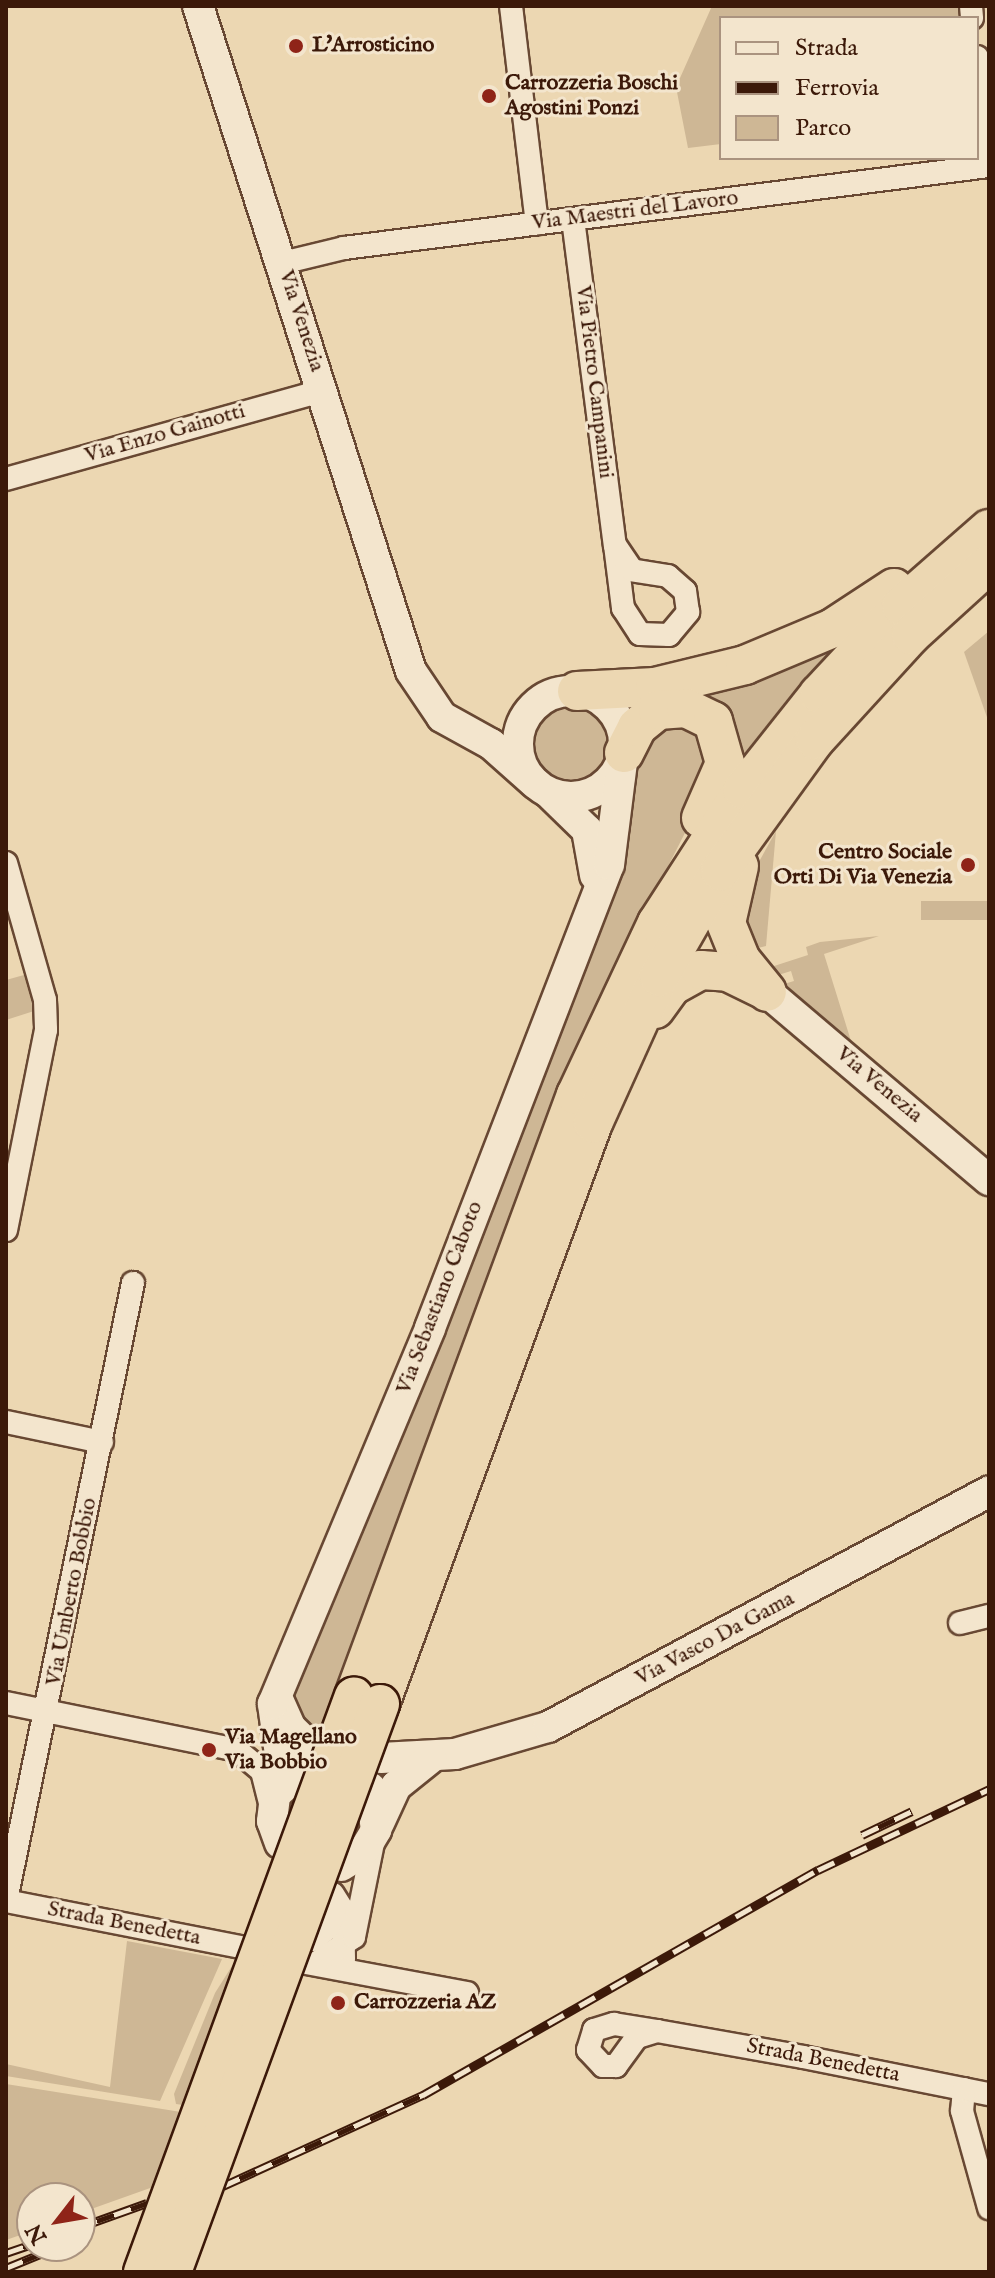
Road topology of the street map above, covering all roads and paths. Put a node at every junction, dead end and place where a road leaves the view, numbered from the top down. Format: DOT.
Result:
graph roads {
  1 [pos="198,6"];
  2 [pos="511,6"];
  3 [pos="979,74"];
  4 [pos="989,159"];
  5 [pos="989,166"];
  6 [pos="573,219"];
  7 [pos="537,223"];
  8 [pos="282,263"];
  9 [pos="324,390"];
  10 [pos="6,479"];
  11 [pos="989,517"];
  12 [pos="989,529"];
  13 [pos="615,545"];
  14 [pos="989,564"];
  15 [pos="403,636"];
  16 [pos="856,692"];
  17 [pos="560,695"];
  18 [pos="623,758"];
  19 [pos="539,786"];
  20 [pos="6,863"];
  21 [pos="593,897"];
  22 [pos="767,992"];
  23 [pos="602,1033"];
  24 [pos="579,1161"];
  25 [pos="989,1180"];
  26 [pos="11,1187"];
  27 [pos="6,1230"];
  28 [pos="133,1283"];
  29 [pos="6,1422"];
  30 [pos="102,1442"];
  31 [pos="989,1492"];
  32 [pos="989,1616"];
  33 [pos="960,1623"];
  34 [pos="277,1695"];
  35 [pos="367,1700"];
  36 [pos="6,1703"];
  37 [pos="46,1709"];
  38 [pos="381,1758"];
  39 [pos="431,1758"];
  40 [pos="370,1787"];
  41 [pos="275,1801"];
  42 [pos="376,1830"];
  43 [pos="280,1843"];
  44 [pos="335,1883"];
  45 [pos="6,1900"];
  46 [pos="359,1921"];
  47 [pos="241,1947"];
  48 [pos="340,1953"];
  49 [pos="310,1955"];
  50 [pos="362,1976"];
  51 [pos="388,1976"];
  52 [pos="467,1993"];
  53 [pos="657,2031"];
  54 [pos="964,2089"];
  55 [pos="989,2094"];
  56 [pos="989,2208"];
  57 [pos="143,2272"];
  58 [pos="172,2272"];
  1 -- 8 [label="street, Via Venezia"];
  2 -- 7 [label="street"];
  3 -- 4 [label="street"];
  5 -- 6 [label="street, Via Maestri del Lavoro"];
  6 -- 7 [label="street, Via Maestri del Lavoro"];
  6 -- 13 [label="street, Via Pietro Campanini"];
  7 -- 8 [label="street, Via Maestri del Lavoro"];
  8 -- 9 [label="street, Via Venezia"];
  9 -- 10 [label="street, Via Enzo Gainotti"];
  9 -- 15 [label="street, Via Venezia"];
  11 -- 17 [label="highway"];
  12 -- 23 [label="highway"];
  14 -- 16 [label="highway"];
  15 -- 17 [label="street, Via Venezia"];
  15 -- 19 [label="street, Via Venezia"];
  16 -- 22 [label="highway"];
  16 -- 24 [label="highway"];
  17 -- 18 [label="street"];
  17 -- 19 [label="street"];
  18 -- 19 [label="street"];
  18 -- 21 [label="street, Via Sebastiano Caboto"];
  18 -- 23 [label="highway"];
  19 -- 21 [label="street, Via Sebastiano Caboto"];
  20 -- 26 [label="street"];
  21 -- 34 [label="street, Via Sebastiano Caboto"];
  22 -- 24 [label="highway"];
  22 -- 25 [label="street, Via Venezia"];
  23 -- 35 [label="highway"];
  24 -- 35 [label="highway"];
  26 -- 27 [label="street"];
  28 -- 30 [label="street, Via Umberto Bobbio"];
  29 -- 30 [label="street"];
  30 -- 37 [label="street, Via Umberto Bobbio"];
  31 -- 39 [label="street, Via Vasco Da Gama"];
  32 -- 33 [label="street"];
  34 -- 41 [label="street, Via Sebastiano Caboto"];
  34 -- 41 [label="street"];
  35 -- 57 [label="highway, bridge"];
  35 -- 58 [label="highway, bridge"];
  36 -- 37 [label="street"];
  37 -- 41 [label="street"];
  37 -- 45 [label="street, Via Umberto Bobbio"];
  38 -- 39 [label="street"];
  39 -- 42 [label="street"];
  40 -- 42 [label="street"];
  41 -- 43 [label="street, Via Sebastiano Caboto"];
  42 -- 44 [label="street"];
  42 -- 46 [label="street"];
  44 -- 48 [label="street"];
  44 -- 49 [label="street"];
  45 -- 47 [label="street, Strada Benedetta"];
  46 -- 48 [label="street"];
  46 -- 51 [label="street"];
  48 -- 49 [label="street"];
  48 -- 50 [label="street"];
  49 -- 50 [label="street"];
  50 -- 51 [label="street"];
  51 -- 52 [label="street"];
  53 -- 54 [label="street, Strada Benedetta"];
  54 -- 55 [label="street, Strada Benedetta"];
  54 -- 56 [label="street"];
}
